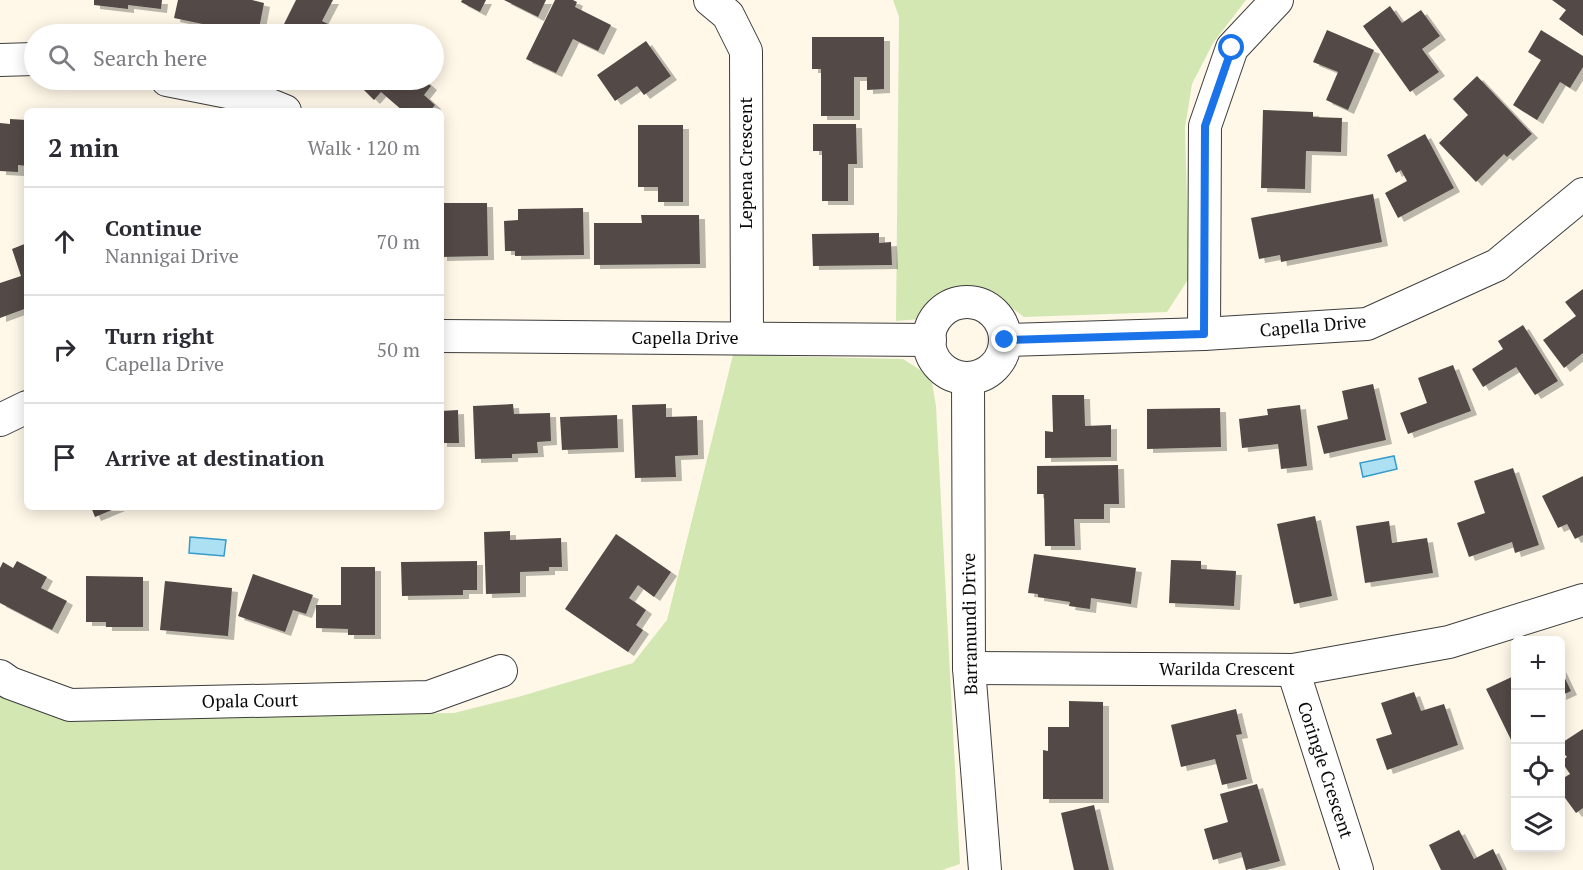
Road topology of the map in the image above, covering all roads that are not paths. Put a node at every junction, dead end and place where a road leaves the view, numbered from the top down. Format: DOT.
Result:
graph roads {
  1 [pos="710,0"];
  2 [pos="1277,0"];
  3 [pos="24,59"];
  4 [pos="0,60"];
  5 [pos="218,90"];
  6 [pos="278,108"];
  7 [pos="1583,194"];
  8 [pos="1204,334"];
  9 [pos="444,336"];
  10 [pos="747,338"];
  11 [pos="930,340"];
  12 [pos="1005,340"];
  13 [pos="968,378"];
  14 [pos="24,408"];
  15 [pos="0,420"];
  16 [pos="1583,600"];
  17 [pos="969,668"];
  18 [pos="1293,670"];
  19 [pos="501,671"];
  20 [pos="0,676"];
  21 [pos="985,870"];
  22 [pos="1357,870"];
  1 -- 10 [label="street, Lepena Crescent"];
  2 -- 8 [label="street"];
  3 -- 4 [label="street"];
  5 -- 6 [label="street"];
  7 -- 8 [label="street, Capella Drive"];
  8 -- 12 [label="street, Capella Drive"];
  9 -- 10 [label="street, Capella Drive"];
  10 -- 11 [label="street, Capella Drive"];
  11 -- 12 [label="street"];
  11 -- 13 [label="street"];
  12 -- 13 [label="street"];
  13 -- 17 [label="street, Barramundi Drive"];
  14 -- 15 [label="street"];
  16 -- 18 [label="street, Warilda Crescent"];
  17 -- 18 [label="street, Warilda Crescent"];
  17 -- 21 [label="street, Barramundi Drive"];
  18 -- 22 [label="street, Coringle Crescent"];
  19 -- 20 [label="street, Opala Court"];
}
